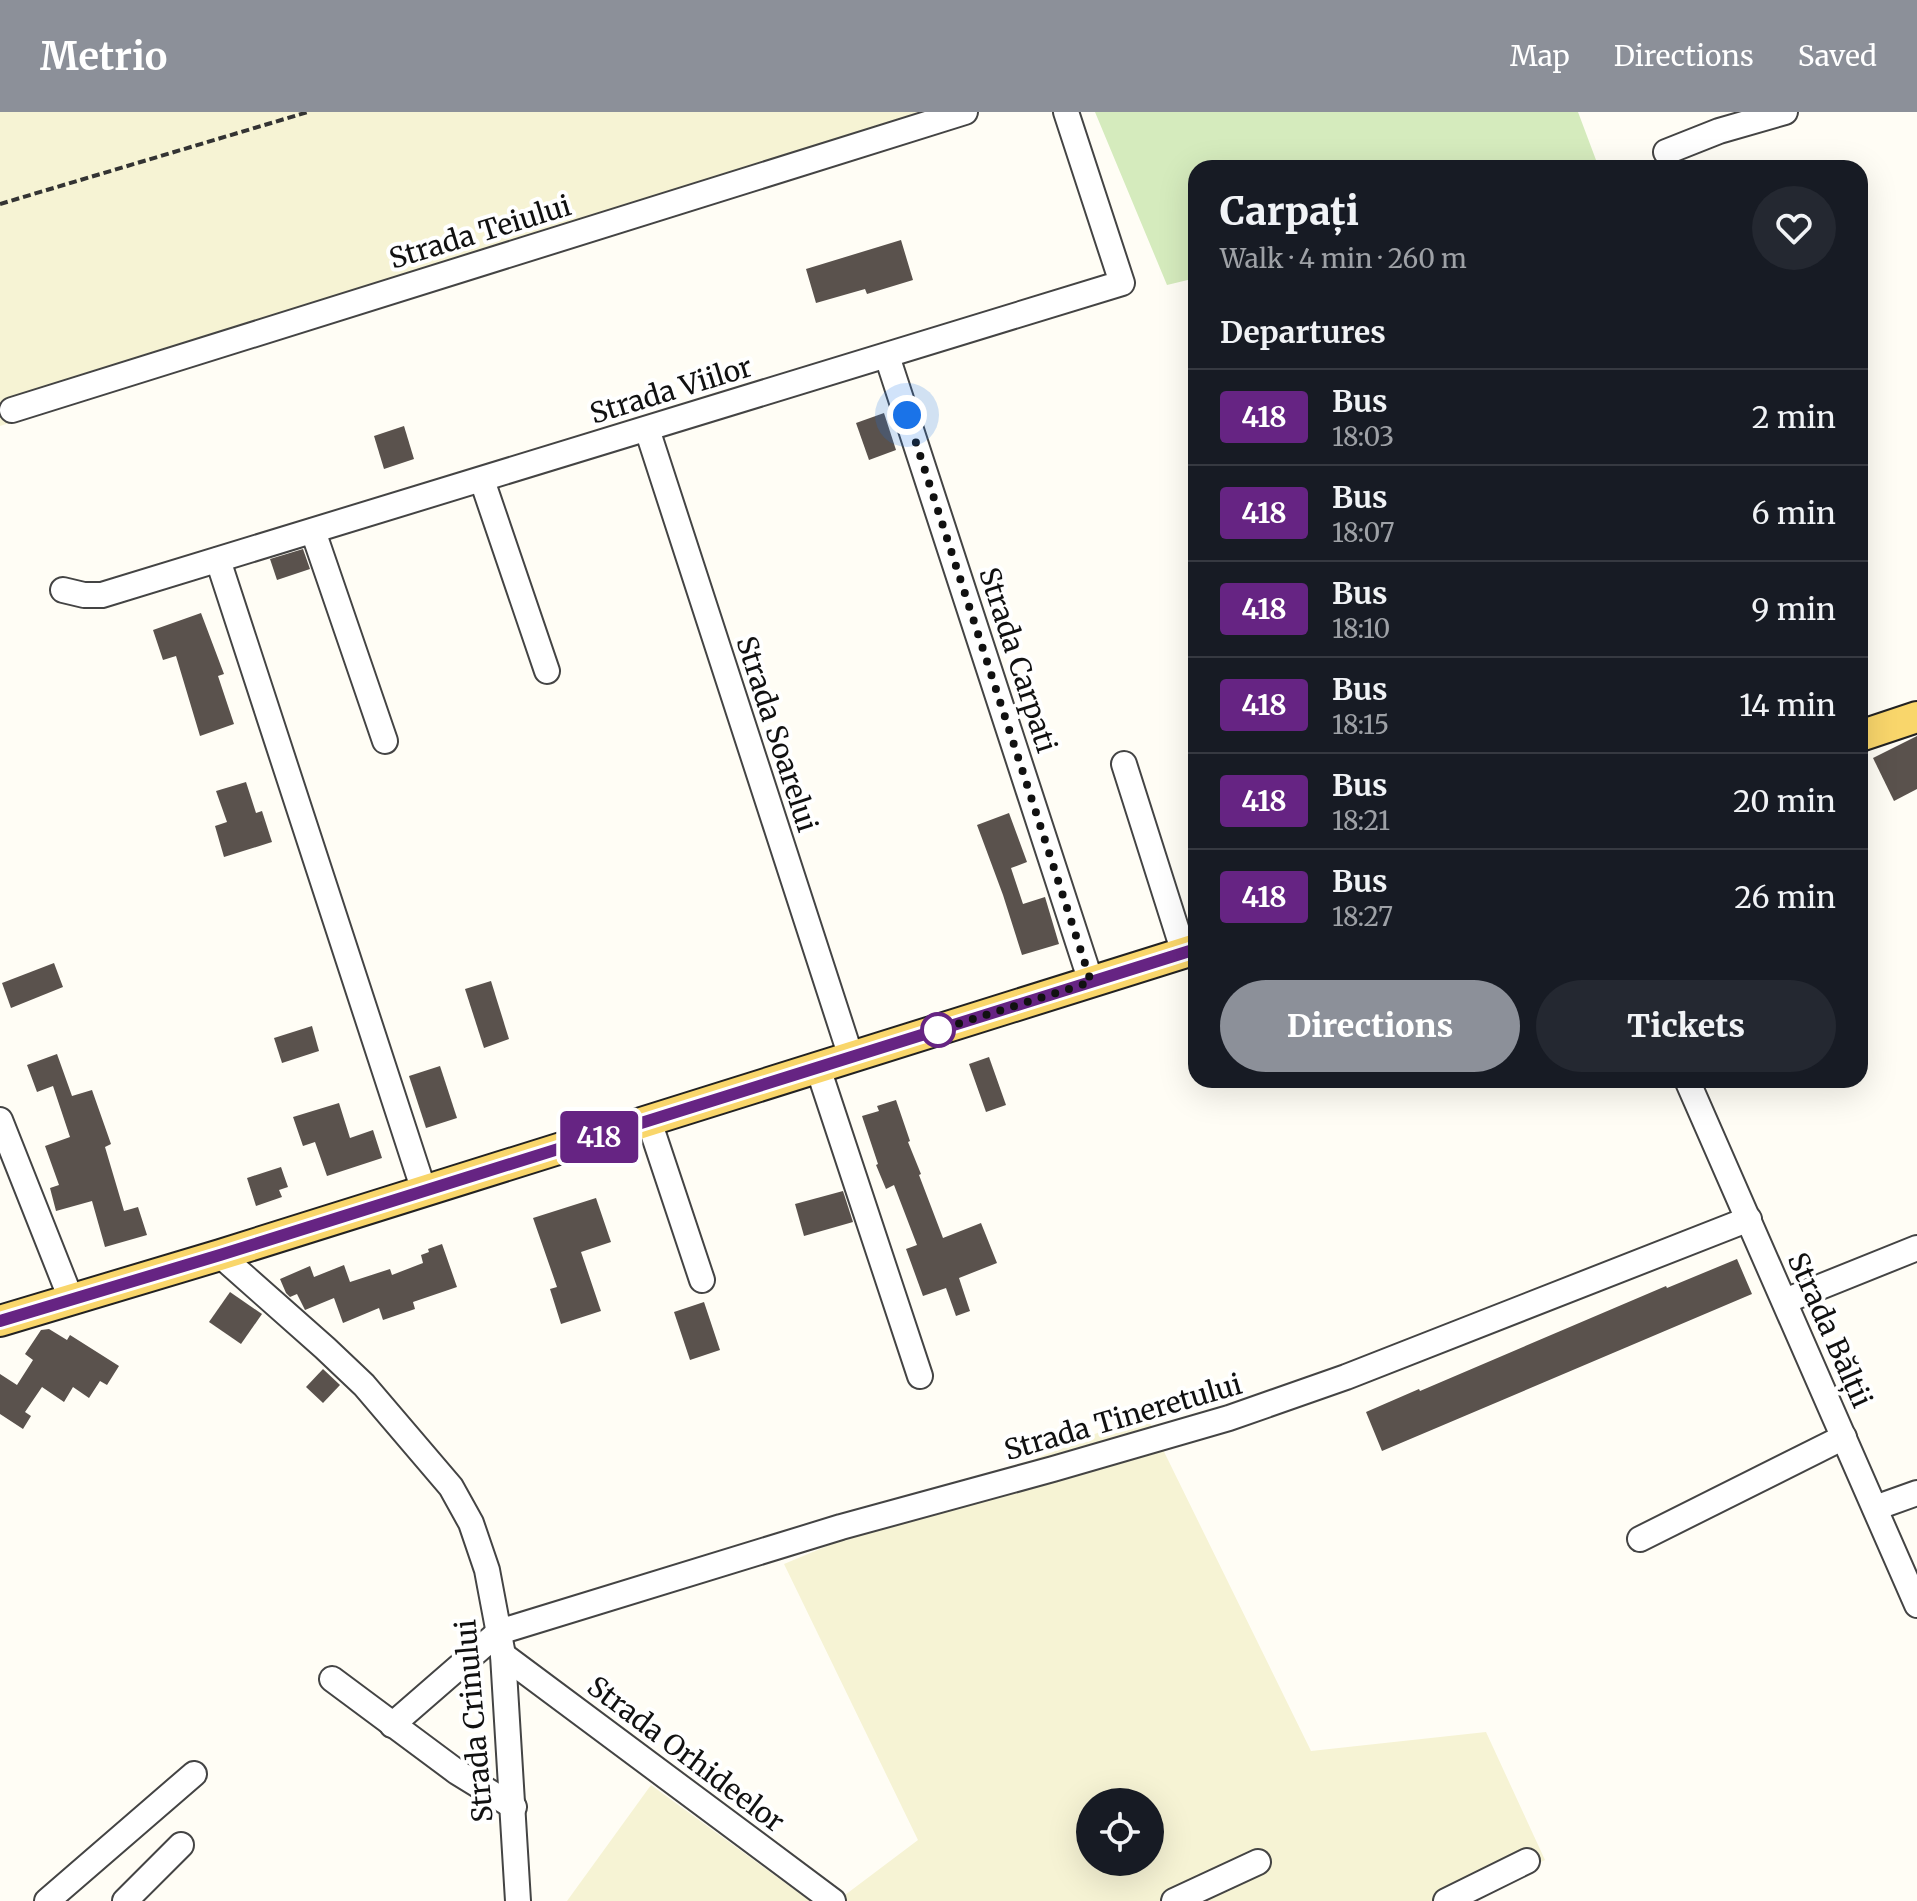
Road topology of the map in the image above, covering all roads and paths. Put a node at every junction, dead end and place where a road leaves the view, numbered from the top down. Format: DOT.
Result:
graph roads {
  1 [pos="308,112"];
  2 [pos="965,112"];
  3 [pos="1066,112"];
  4 [pos="1785,112"];
  5 [pos="1666,152"];
  6 [pos="0,204"];
  7 [pos="887,356"];
  8 [pos="12,410"];
  9 [pos="647,429"];
  10 [pos="482,480"];
  11 [pos="313,531"];
  12 [pos="218,560"];
  13 [pos="63,590"];
  14 [pos="547,671"];
  15 [pos="1917,717"];
  16 [pos="1868,733"];
  17 [pos="385,741"];
  18 [pos="1124,764"];
  19 [pos="1188,945"];
  20 [pos="1188,952"];
  21 [pos="1091,982"];
  22 [pos="851,1057"];
  23 [pos="818,1068"];
  24 [pos="1691,1088"];
  25 [pos="0,1120"];
  26 [pos="649,1121"];
  27 [pos="424,1191"];
  28 [pos="1749,1219"];
  29 [pos="1917,1248"];
  30 [pos="220,1255"];
  31 [pos="702,1280"];
  32 [pos="71,1299"];
  33 [pos="1785,1301"];
  34 [pos="0,1321"];
  35 [pos="920,1376"];
  36 [pos="1844,1437"];
  37 [pos="1917,1493"];
  38 [pos="1875,1508"];
  39 [pos="1640,1539"];
  40 [pos="1917,1605"];
  41 [pos="501,1644"];
  42 [pos="332,1679"];
  43 [pos="392,1725"];
  44 [pos="194,1774"];
  45 [pos="514,1807"];
  46 [pos="181,1845"];
  47 [pos="1527,1861"];
  48 [pos="1258,1862"];
  49 [pos="47,1901"];
  50 [pos="125,1901"];
  51 [pos="518,1901"];
  52 [pos="833,1901"];
  53 [pos="1174,1901"];
  54 [pos="1446,1901"];
  1 -- 6 [label="path"];
  2 -- 8 [label="street, Strada Teiului"];
  3 -- 7 [label="street, Strada Viilor"];
  4 -- 5 [label="street"];
  7 -- 9 [label="street, Strada Viilor"];
  7 -- 21 [label="street, Strada Carpati"];
  9 -- 10 [label="street, Strada Viilor"];
  9 -- 22 [label="street, Strada Soarelui"];
  10 -- 11 [label="street, Strada Viilor"];
  10 -- 14 [label="street"];
  11 -- 12 [label="street, Strada Viilor"];
  11 -- 17 [label="street"];
  12 -- 13 [label="street, Strada Viilor"];
  12 -- 27 [label="street"];
  15 -- 16 [label="main road"];
  18 -- 19 [label="street"];
  20 -- 21 [label="main road"];
  21 -- 22 [label="main road"];
  22 -- 23 [label="main road"];
  23 -- 26 [label="main road"];
  23 -- 35 [label="street"];
  24 -- 28 [label="street, Strada Bălții"];
  25 -- 32 [label="street"];
  26 -- 27 [label="main road"];
  26 -- 31 [label="street"];
  27 -- 30 [label="main road"];
  28 -- 33 [label="street, Strada Bălții"];
  28 -- 41 [label="street, Strada Tineretului"];
  29 -- 33 [label="street"];
  30 -- 32 [label="main road"];
  30 -- 41 [label="street, Strada Crinului"];
  32 -- 34 [label="main road"];
  33 -- 36 [label="street, Strada Bălții"];
  36 -- 38 [label="street, Strada Bălții"];
  36 -- 39 [label="street"];
  37 -- 38 [label="street"];
  38 -- 40 [label="street, Strada Bălții"];
  41 -- 43 [label="street"];
  41 -- 45 [label="street, Strada Crinului"];
  41 -- 52 [label="street, Strada Orhideelor"];
  42 -- 43 [label="street"];
  43 -- 45 [label="street"];
  44 -- 49 [label="street"];
  45 -- 51 [label="street, Strada Crinului"];
  46 -- 50 [label="street"];
  47 -- 54 [label="street"];
  48 -- 53 [label="street"];
}
